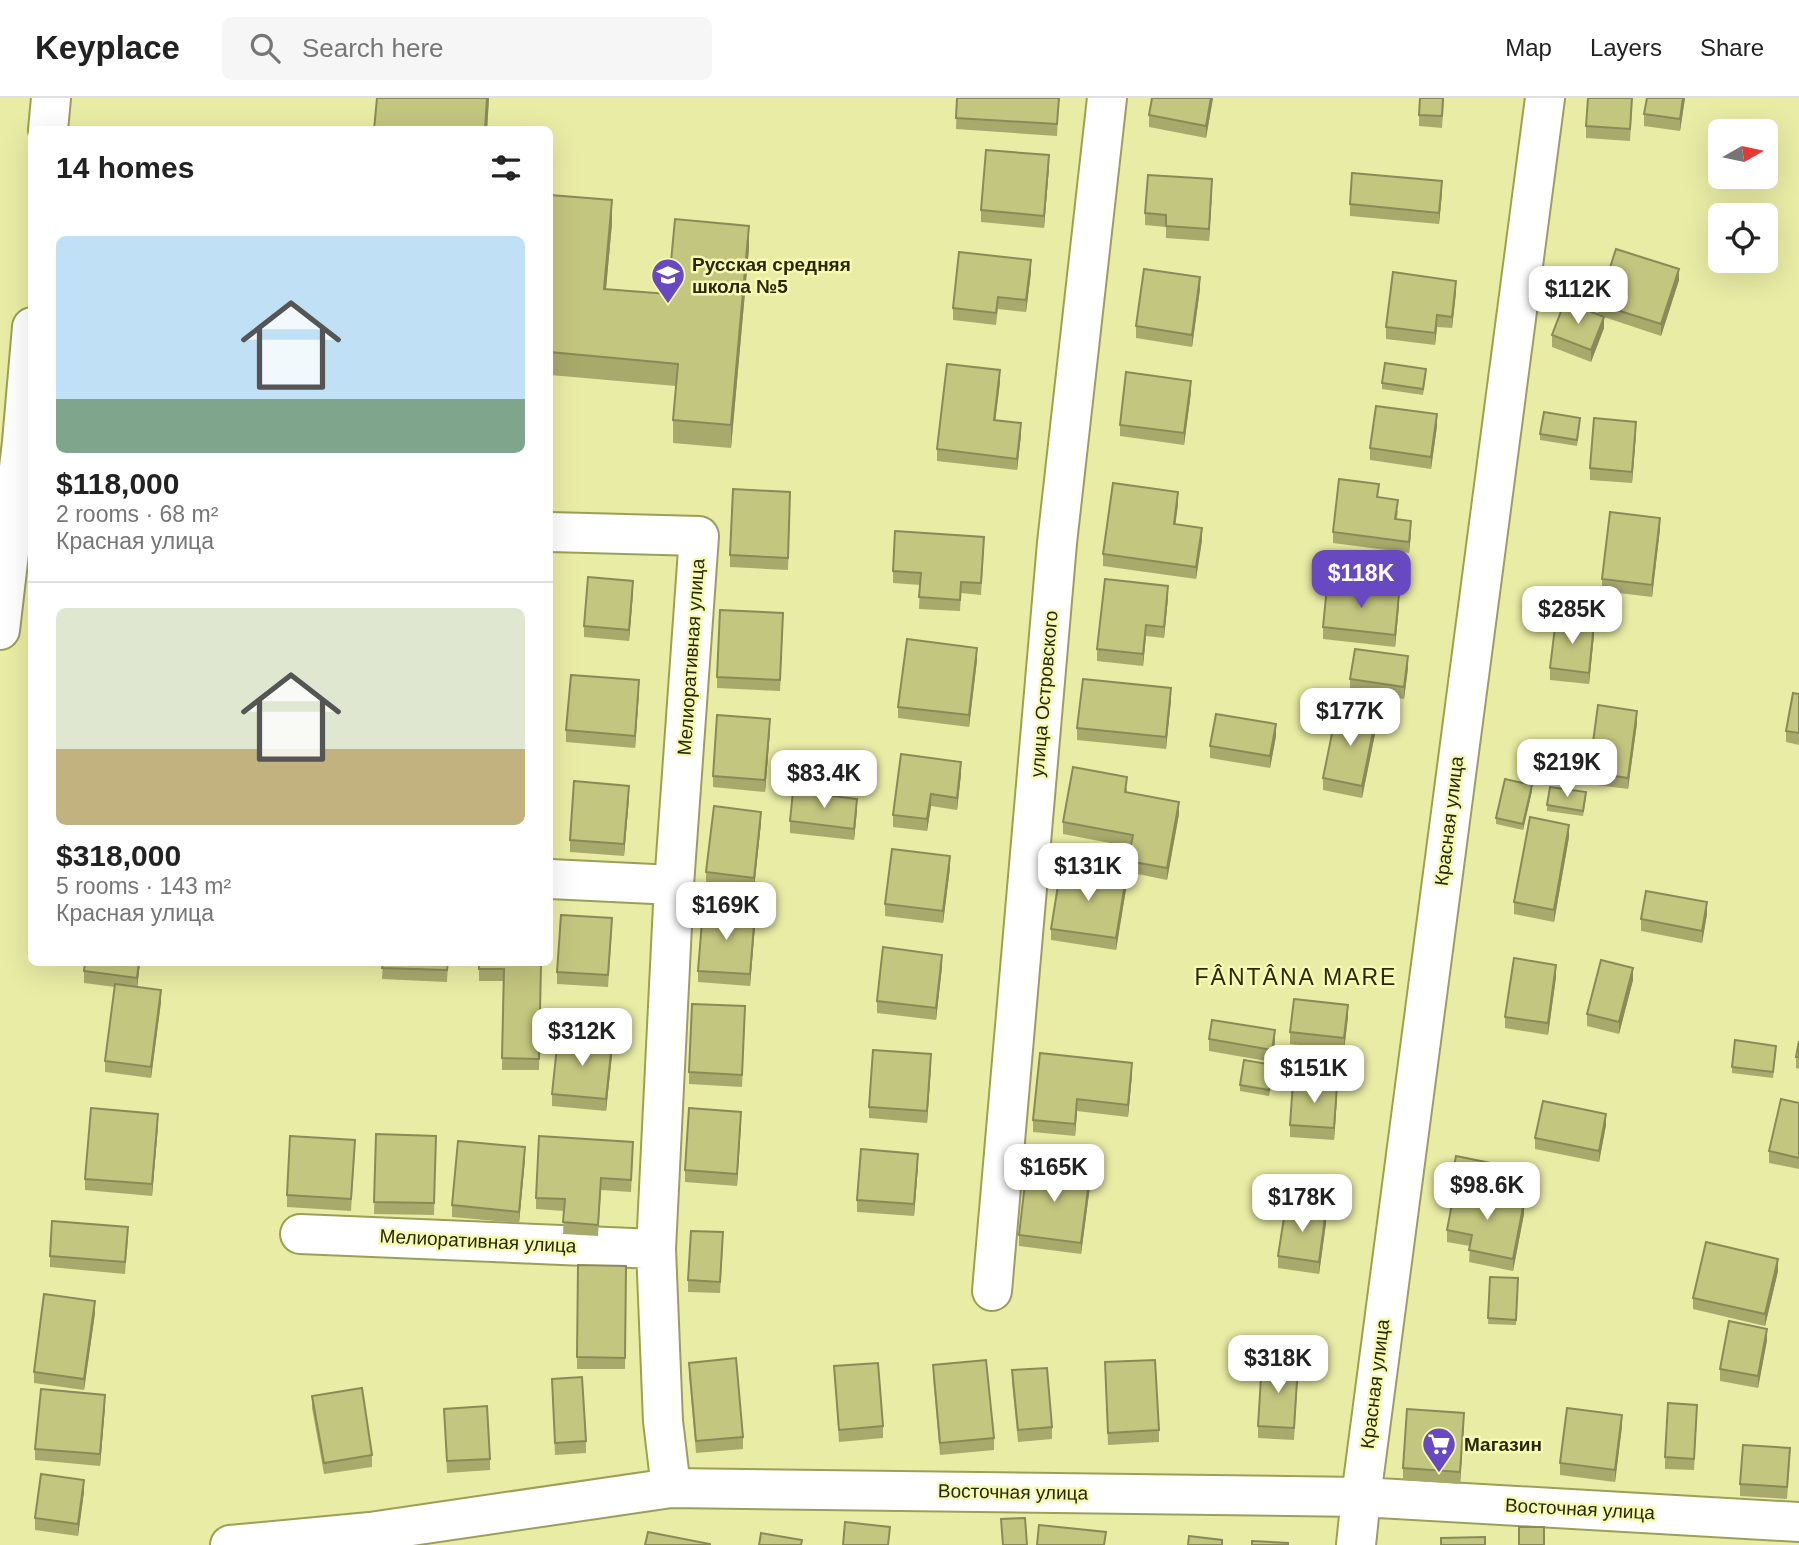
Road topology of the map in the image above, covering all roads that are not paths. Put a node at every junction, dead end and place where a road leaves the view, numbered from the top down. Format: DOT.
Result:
graph roads {
  1 [pos="51,98"];
  2 [pos="1107,98"];
  3 [pos="1545,98"];
  4 [pos="48,126"];
  5 [pos="28,373"];
  6 [pos="553,532"];
  7 [pos="0,630"];
  8 [pos="553,879"];
  9 [pos="674,885"];
  10 [pos="300,1234"];
  11 [pos="656,1249"];
  12 [pos="992,1291"];
  13 [pos="671,1488"];
  14 [pos="1360,1497"];
  15 [pos="1799,1522"];
  16 [pos="370,1539"];
  17 [pos="230,1545"];
  18 [pos="1356,1545"];
  1 -- 4 [label="street"];
  2 -- 12 [label="street, улица Островского"];
  3 -- 14 [label="street, Красная улица"];
  5 -- 7 [label="street"];
  6 -- 9 [label="street, Мелиоративная улица"];
  8 -- 9 [label="street"];
  9 -- 11 [label="street, Мелиоративная улица"];
  10 -- 11 [label="street, Мелиоративная улица"];
  11 -- 13 [label="street, Мелиоративная улица"];
  13 -- 14 [label="street, Восточная улица"];
  13 -- 16 [label="street, Восточная улица"];
  14 -- 15 [label="street, Восточная улица"];
  14 -- 18 [label="street, Красная улица"];
  16 -- 17 [label="street, Восточная улица"];
}
